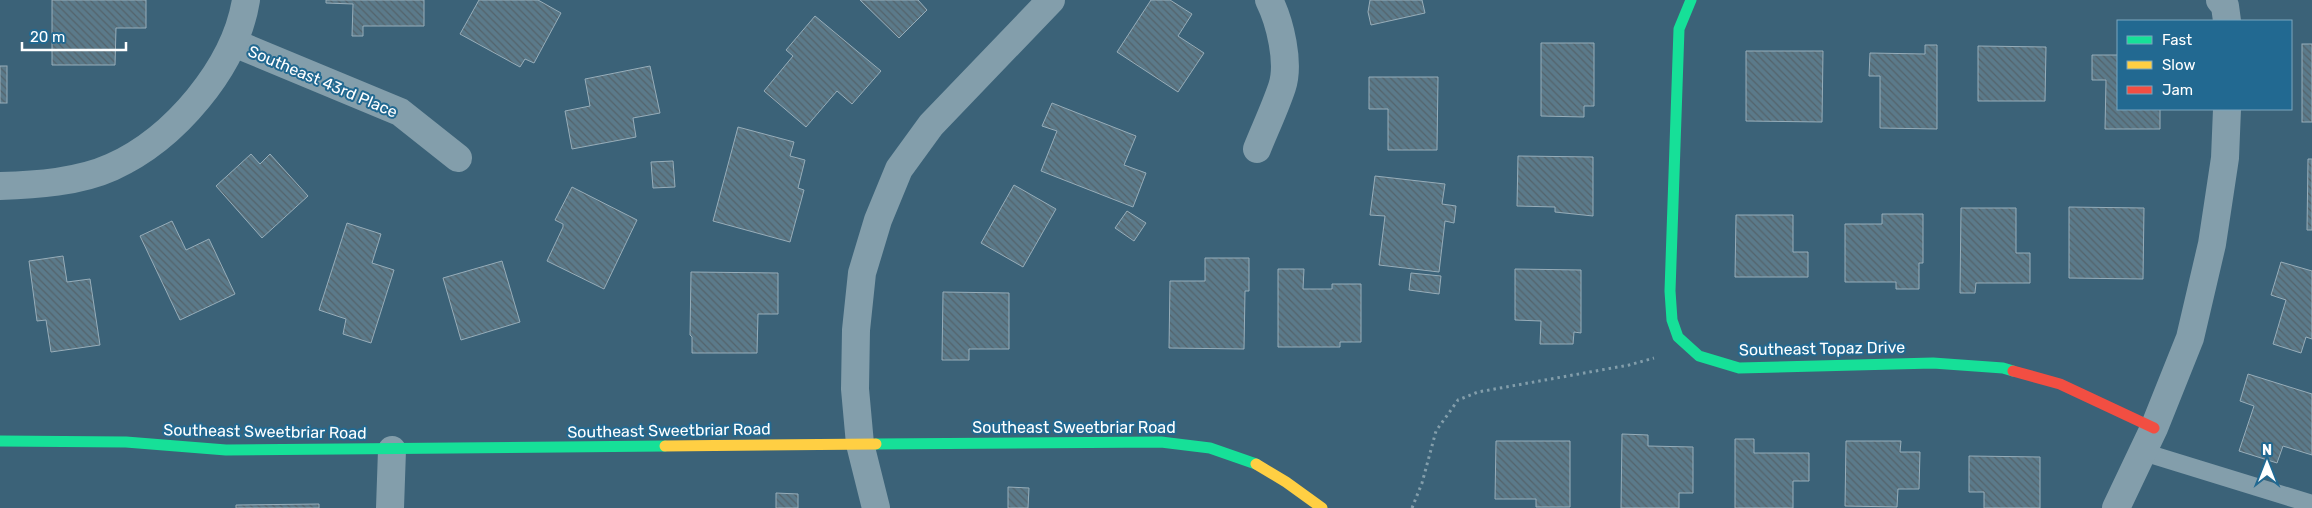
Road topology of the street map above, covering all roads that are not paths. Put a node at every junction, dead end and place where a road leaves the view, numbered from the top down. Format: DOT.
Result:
graph roads {
  1 [pos="246,0"];
  2 [pos="1051,0"];
  3 [pos="1269,0"];
  4 [pos="1691,0"];
  5 [pos="2220,0"];
  6 [pos="2227,20"];
  7 [pos="234,43"];
  8 [pos="2227,110"];
  9 [pos="1257,149"];
  10 [pos="458,158"];
  11 [pos="0,186"];
  12 [pos="2149,440"];
  13 [pos="0,441"];
  14 [pos="860,444"];
  15 [pos="392,450"];
  16 [pos="2312,504"];
  17 [pos="390,508"];
  18 [pos="876,508"];
  19 [pos="1322,508"];
  20 [pos="2116,508"];
  1 -- 7 [label="street"];
  2 -- 14 [label="street"];
  3 -- 9 [label="street"];
  4 -- 12 [label="street, Southeast Topaz Drive"];
  5 -- 6 [label="street"];
  7 -- 10 [label="street, Southeast 43rd Place"];
  7 -- 11 [label="street"];
  8 -- 12 [label="street"];
  12 -- 16 [label="lane"];
  12 -- 20 [label="street"];
  13 -- 15 [label="street, Southeast Sweetbriar Road"];
  14 -- 15 [label="street, Southeast Sweetbriar Road"];
  14 -- 18 [label="street"];
  14 -- 19 [label="street, Southeast Sweetbriar Road"];
  15 -- 17 [label="street"];
}
